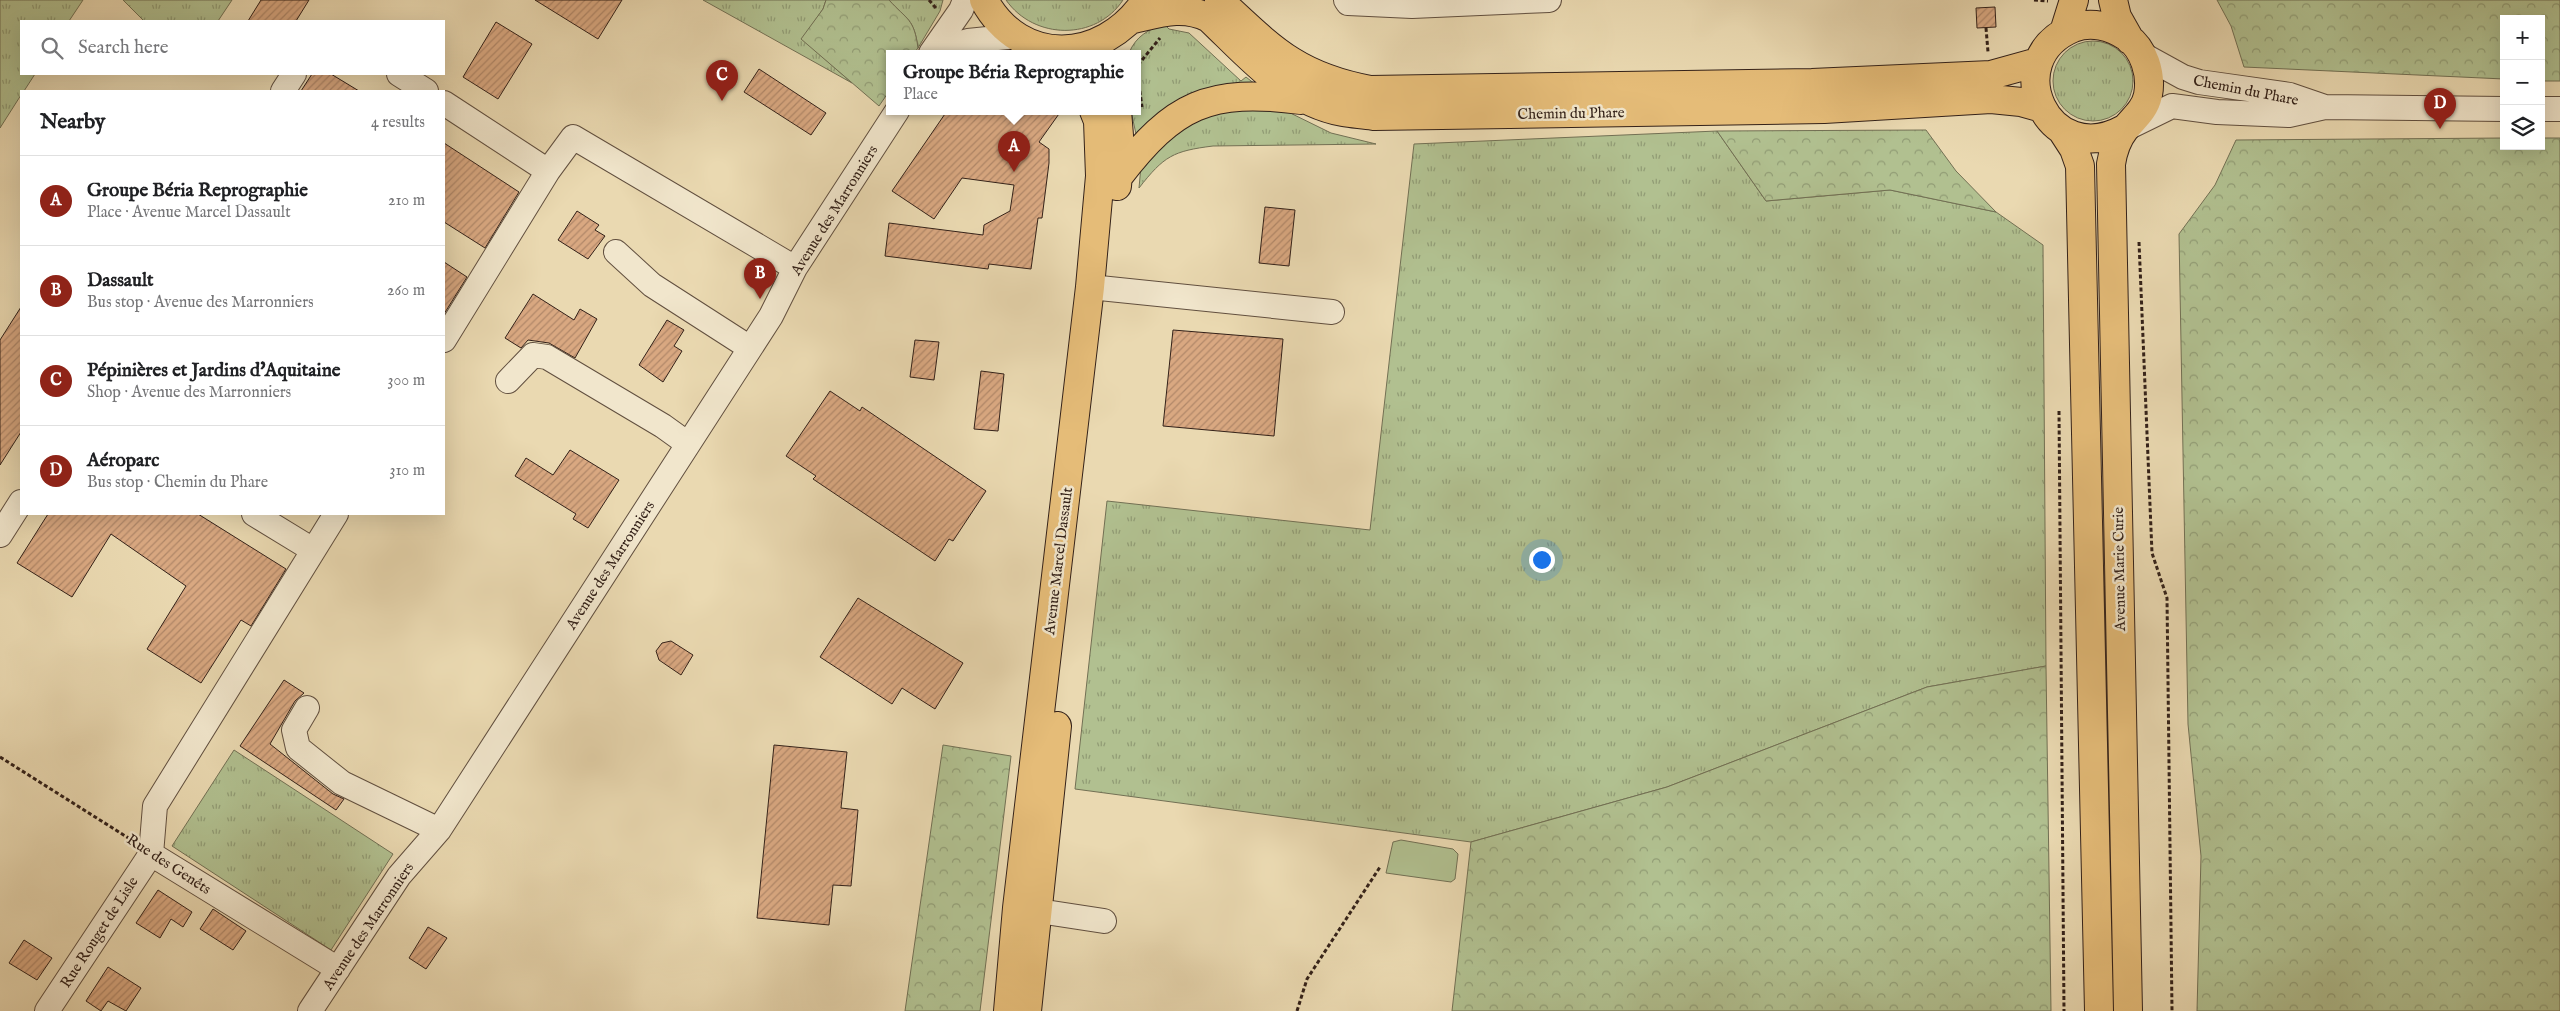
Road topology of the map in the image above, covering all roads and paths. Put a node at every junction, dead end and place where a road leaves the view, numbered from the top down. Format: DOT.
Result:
graph roads {
  1 [pos="965,0"];
  2 [pos="984,0"];
  3 [pos="1219,0"];
  4 [pos="1346,0"];
  5 [pos="1549,0"];
  6 [pos="2034,0"];
  7 [pos="2065,0"];
  8 [pos="2113,0"];
  9 [pos="1129,25"];
  10 [pos="1986,28"];
  11 [pos="2064,32"];
  12 [pos="1163,33"];
  13 [pos="1033,45"];
  14 [pos="2136,48"];
  15 [pos="933,50"];
  16 [pos="954,50"];
  17 [pos="1988,53"];
  18 [pos="1141,61"];
  19 [pos="2038,62"];
  20 [pos="293,75"];
  21 [pos="401,75"];
  22 [pos="284,90"];
  23 [pos="424,90"];
  24 [pos="1141,95"];
  25 [pos="1312,102"];
  26 [pos="445,104"];
  27 [pos="2325,107"];
  28 [pos="2042,108"];
  29 [pos="2500,109"];
  30 [pos="2545,109"];
  31 [pos="2560,109"];
  32 [pos="894,115"];
  33 [pos="1096,115"];
  34 [pos="1117,115"];
  35 [pos="2124,129"];
  36 [pos="2062,132"];
  37 [pos="1154,135"];
  38 [pos="548,171"];
  39 [pos="1118,177"];
  40 [pos="2139,233"];
  41 [pos="616,252"];
  42 [pos="795,268"];
  43 [pos="1098,288"];
  44 [pos="1332,312"];
  45 [pos="445,338"];
  46 [pos="750,348"];
  47 [pos="508,381"];
  48 [pos="2059,407"];
  49 [pos="688,444"];
  50 [pos="20,504"];
  51 [pos="256,515"];
  52 [pos="335,515"];
  53 [pos="0,535"];
  54 [pos="313,550"];
  55 [pos="307,708"];
  56 [pos="0,756"];
  57 [pos="439,830"];
  58 [pos="151,854"];
  59 [pos="1380,867"];
  60 [pos="1027,909"];
  61 [pos="1104,921"];
  62 [pos="338,969"];
  63 [pos="47,1011"];
  64 [pos="310,1011"];
  65 [pos="1008,1011"];
  66 [pos="1027,1011"];
  67 [pos="1297,1011"];
  68 [pos="2064,1011"];
  69 [pos="2099,1011"];
  70 [pos="2128,1011"];
  71 [pos="2172,1011"];
  1 -- 15 [label="street"];
  2 -- 13 [label="main road"];
  3 -- 19 [label="main road, Chemin du Phare"];
  4 -- 5 [label="street"];
  6 -- 7 [label="path"];
  7 -- 11 [label="main road"];
  8 -- 14 [label="main road"];
  9 -- 13 [label="main road, Chemin du Phare"];
  9 -- 25 [label="main road, Chemin du Phare"];
  10 -- 17 [label="path"];
  11 -- 14 [label="main road"];
  11 -- 19 [label="main road"];
  12 -- 18 [label="path"];
  13 -- 16 [label="street"];
  14 -- 27 [label="street, Chemin du Phare"];
  14 -- 35 [label="main road"];
  19 -- 28 [label="main road"];
  20 -- 22 [label="street"];
  21 -- 23 [label="street"];
  24 -- 37 [label="path"];
  25 -- 28 [label="main road, Chemin du Phare"];
  25 -- 37 [label="main road"];
  26 -- 38 [label="street"];
  27 -- 29 [label="street, Chemin du Phare"];
  27 -- 35 [label="street, Chemin du Phare"];
  28 -- 36 [label="main road"];
  30 -- 31 [label="street"];
  32 -- 42 [label="street, Avenue des Marronniers"];
  33 -- 43 [label="main road, Avenue Marcel Dassault"];
  34 -- 39 [label="main road, Avenue Marcel Dassault"];
  35 -- 36 [label="main road"];
  35 -- 70 [label="main road, Avenue Marie Curie"];
  36 -- 69 [label="main road, Avenue Marie Curie"];
  37 -- 39 [label="main road"];
  38 -- 42 [label="street"];
  38 -- 45 [label="street"];
  39 -- 43 [label="main road, Avenue Marcel Dassault"];
  40 -- 71 [label="path"];
  41 -- 46 [label="street"];
  42 -- 46 [label="street, Avenue des Marronniers"];
  43 -- 44 [label="street"];
  43 -- 60 [label="main road, Avenue Marcel Dassault"];
  46 -- 49 [label="street, Avenue des Marronniers"];
  47 -- 49 [label="street"];
  48 -- 68 [label="path"];
  49 -- 57 [label="street, Avenue des Marronniers"];
  50 -- 53 [label="street"];
  51 -- 54 [label="street"];
  52 -- 54 [label="street"];
  54 -- 58 [label="street"];
  55 -- 57 [label="street"];
  56 -- 58 [label="path, Rue des Genêts"];
  57 -- 62 [label="street, Avenue des Marronniers"];
  58 -- 62 [label="street, Rue des Genêts"];
  58 -- 63 [label="street, Rue Rouget de Lisle"];
  59 -- 67 [label="path"];
  60 -- 61 [label="street"];
  60 -- 65 [label="main road, Avenue Marcel Dassault"];
  60 -- 66 [label="main road, Avenue Marcel Dassault"];
  62 -- 64 [label="street, Avenue des Marronniers"];
}
